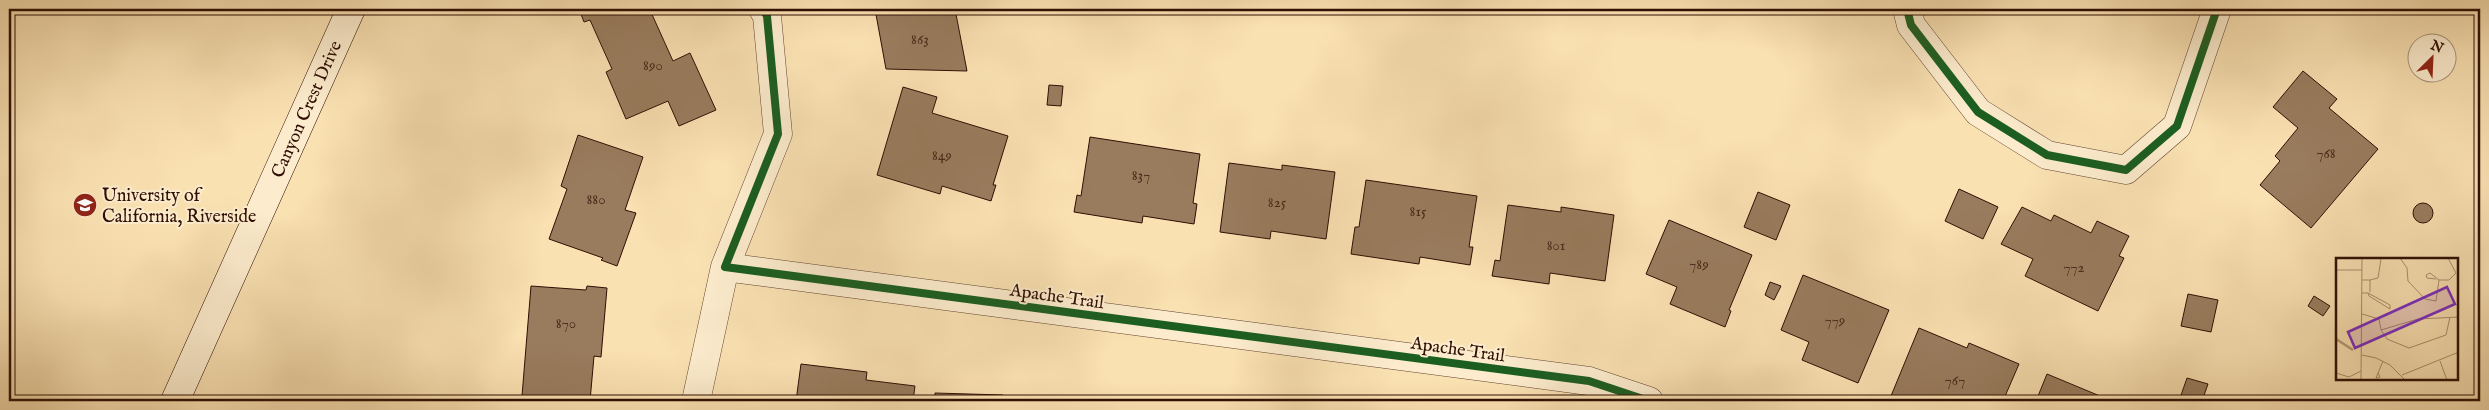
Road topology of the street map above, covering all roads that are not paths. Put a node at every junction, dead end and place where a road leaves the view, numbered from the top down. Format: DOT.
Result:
graph roads {
  1 [pos="351,9"];
  2 [pos="763,9"];
  3 [pos="1907,9"];
  4 [pos="2217,9"];
  5 [pos="725,267"];
  6 [pos="175,401"];
  7 [pos="696,401"];
  8 [pos="1649,401"];
  1 -- 6 [label="street, Canyon Crest Drive"];
  2 -- 5 [label="street"];
  3 -- 4 [label="street"];
  5 -- 7 [label="street"];
  5 -- 8 [label="street, Apache Trail"];
}
